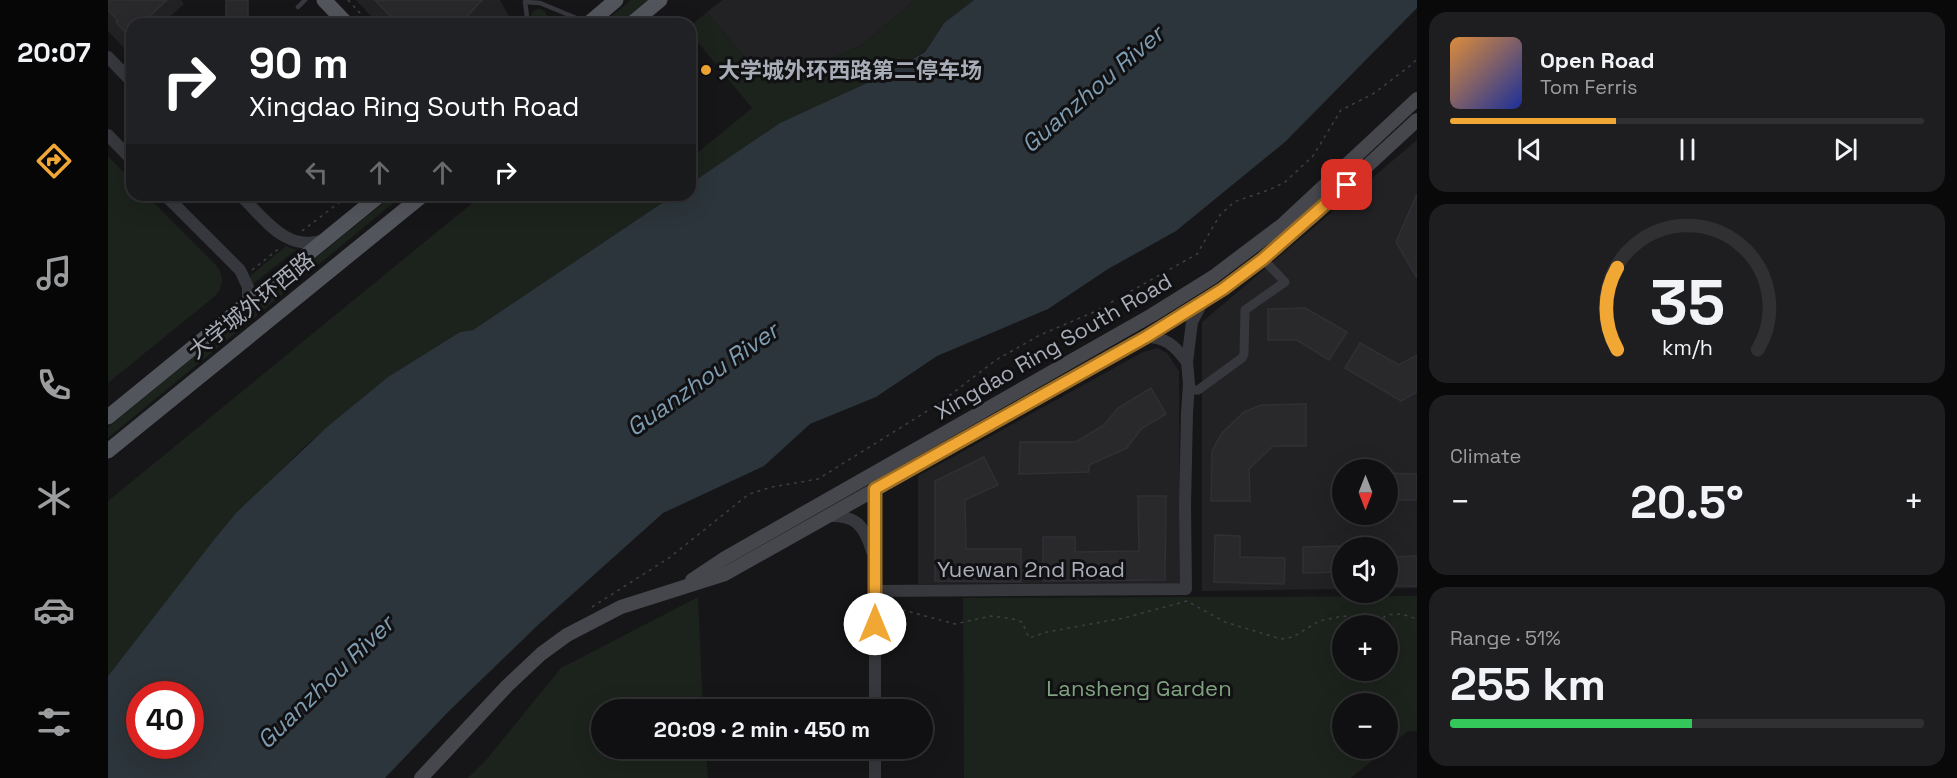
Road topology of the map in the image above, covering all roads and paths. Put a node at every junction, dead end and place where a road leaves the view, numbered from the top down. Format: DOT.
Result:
graph roads {
  1 [pos="305,0"];
  2 [pos="324,0"];
  3 [pos="348,0"];
  4 [pos="616,0"];
  5 [pos="660,0"];
  6 [pos="524,1"];
  7 [pos="298,7"];
  8 [pos="341,18"];
  9 [pos="364,18"];
  10 [pos="527,18"];
  11 [pos="574,18"];
  12 [pos="595,18"];
  13 [pos="638,18"];
  14 [pos="108,57"];
  15 [pos="1417,59"];
  16 [pos="126,76"];
  17 [pos="1417,99"];
  18 [pos="1417,120"];
  19 [pos="108,135"];
  20 [pos="126,154"];
  21 [pos="171,201"];
  22 [pos="247,201"];
  23 [pos="342,201"];
  24 [pos="373,201"];
  25 [pos="416,201"];
  26 [pos="300,231"];
  27 [pos="326,239"];
  28 [pos="283,243"];
  29 [pos="1263,259"];
  30 [pos="248,272"];
  31 [pos="1203,301"];
  32 [pos="248,302"];
  33 [pos="1146,337"];
  34 [pos="1187,362"];
  35 [pos="1189,384"];
  36 [pos="108,417"];
  37 [pos="108,451"];
  38 [pos="875,489"];
  39 [pos="828,516"];
  40 [pos="875,564"];
  41 [pos="681,588"];
  42 [pos="875,597"];
  43 [pos="587,612"];
  44 [pos="1388,615"];
  45 [pos="1332,618"];
  46 [pos="1417,619"];
  47 [pos="875,699"];
  48 [pos="875,759"];
  49 [pos="422,778"];
  50 [pos="875,778"];
  1 -- 7 [label="lane"];
  2 -- 8 [label="main road"];
  3 -- 9 [label="path"];
  4 -- 12 [label="main road"];
  5 -- 13 [label="main road"];
  6 -- 10 [label="lane"];
  6 -- 11 [label="lane"];
  14 -- 16 [label="street"];
  15 -- 43 [label="path"];
  17 -- 41 [label="main road, Xingdao Ring South Road"];
  18 -- 29 [label="main road, Xingdao Ring South Road"];
  19 -- 20 [label="street"];
  21 -- 32 [label="street"];
  22 -- 27 [label="street"];
  23 -- 26 [label="path"];
  24 -- 27 [label="main road, 大学城外环西路"];
  25 -- 37 [label="main road, 大学城外环西路"];
  27 -- 32 [label="main road, 大学城外环西路"];
  28 -- 30 [label="path"];
  29 -- 31 [label="main road, Xingdao Ring South Road"];
  29 -- 35 [label="street"];
  31 -- 33 [label="main road, Xingdao Ring South Road"];
  31 -- 34 [label="street"];
  32 -- 36 [label="main road, 大学城外环西路"];
  33 -- 34 [label="street"];
  33 -- 38 [label="main road, Xingdao Ring South Road"];
  34 -- 35 [label="street"];
  35 -- 42 [label="street, Yuewan 2nd Road"];
  38 -- 39 [label="main road, Xingdao Ring South Road"];
  38 -- 40 [label="street"];
  39 -- 40 [label="street"];
  39 -- 41 [label="main road, Xingdao Ring South Road"];
  40 -- 42 [label="street"];
  41 -- 49 [label="main road, Xingdao Ring South Road"];
  42 -- 45 [label="path"];
  42 -- 47 [label="street"];
  44 -- 46 [label="path"];
  48 -- 50 [label="street"];
}
